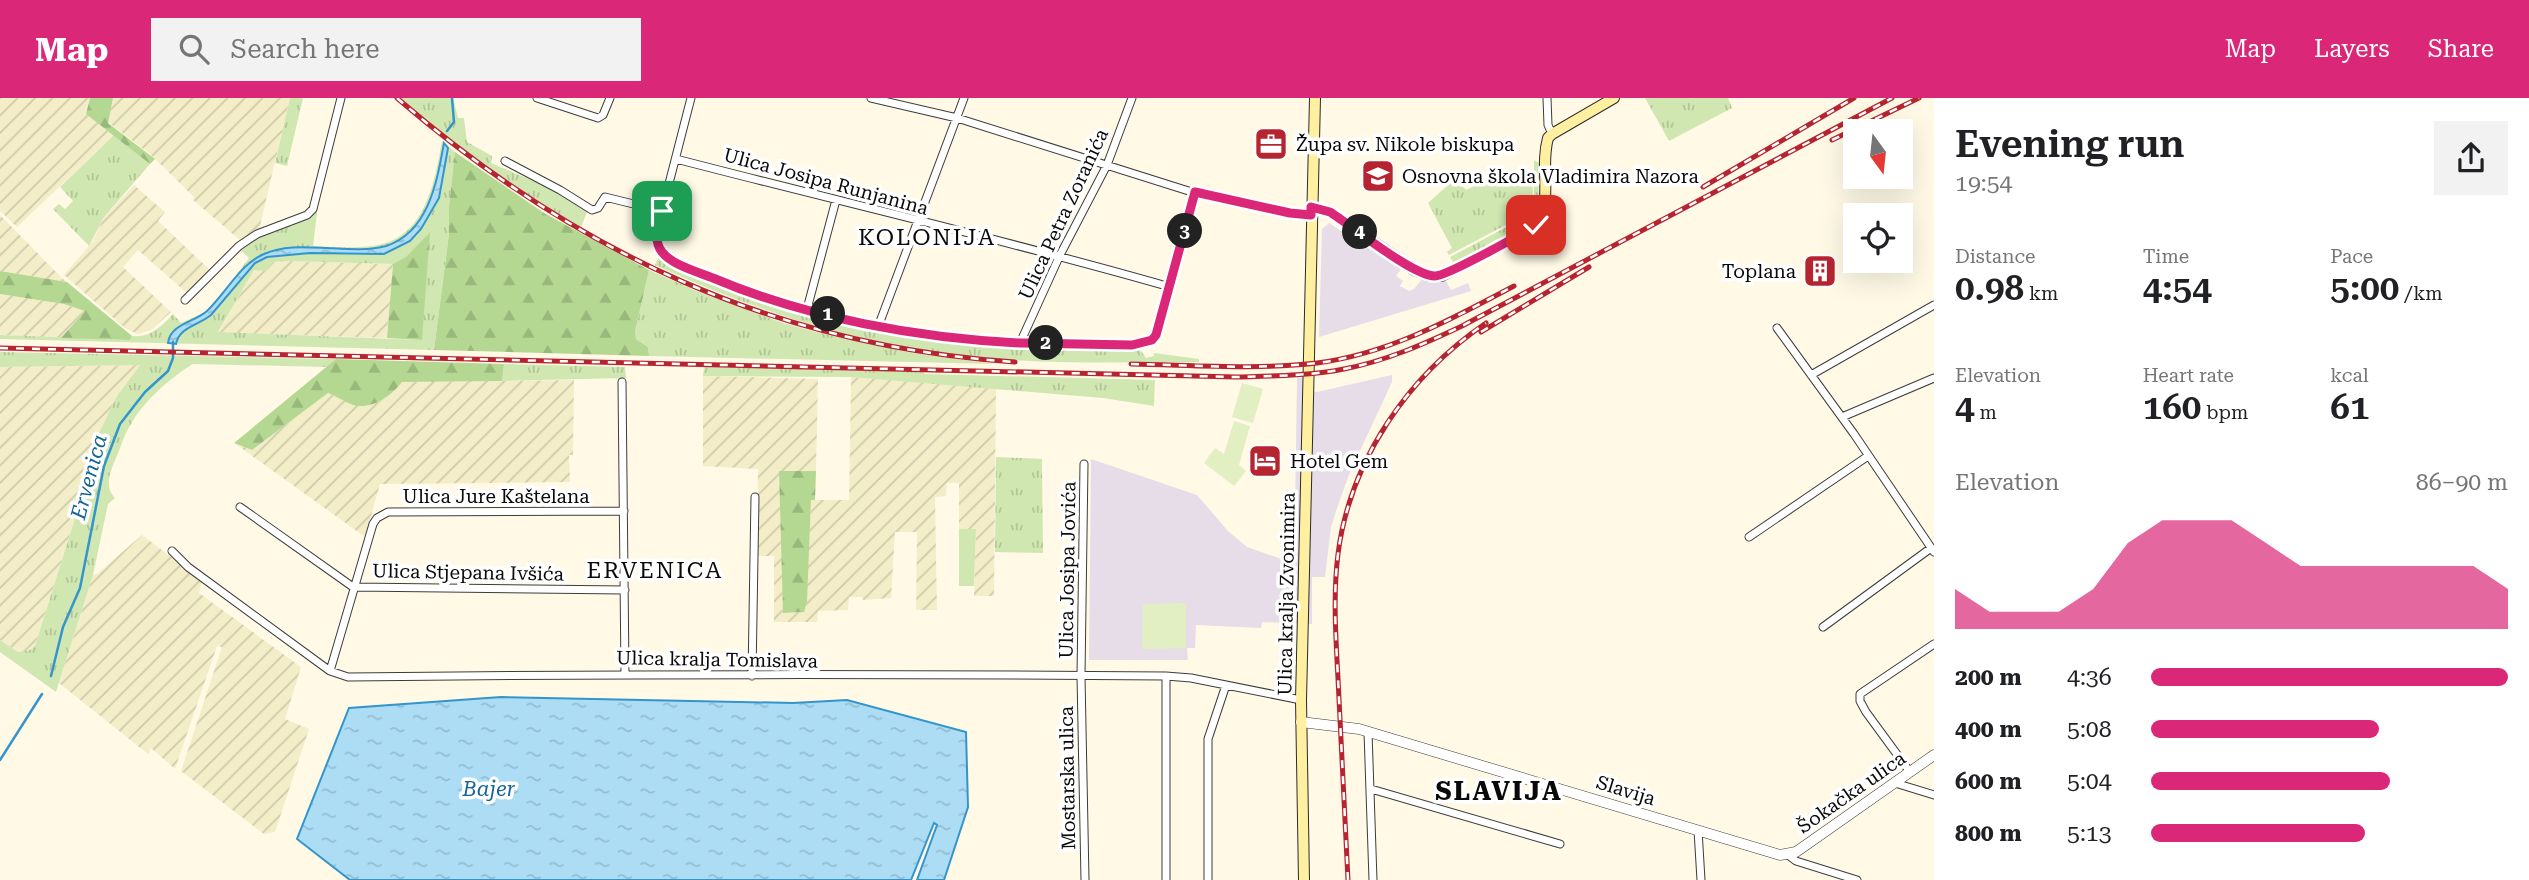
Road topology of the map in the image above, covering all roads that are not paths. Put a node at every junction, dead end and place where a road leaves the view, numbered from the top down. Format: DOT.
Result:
graph roads {
  1 [pos="341,98"];
  2 [pos="537,98"];
  3 [pos="610,98"];
  4 [pos="691,98"];
  5 [pos="871,98"];
  6 [pos="964,98"];
  7 [pos="1132,98"];
  8 [pos="1315,98"];
  9 [pos="1547,98"];
  10 [pos="1614,98"];
  11 [pos="957,118"];
  12 [pos="1552,134"];
  13 [pos="676,159"];
  14 [pos="505,161"];
  15 [pos="1107,165"];
  16 [pos="1195,192"];
  17 [pos="836,200"];
  18 [pos="662,211"];
  19 [pos="1311,211"];
  20 [pos="917,221"];
  21 [pos="1059,255"];
  22 [pos="1170,287"];
  23 [pos="185,300"];
  24 [pos="1934,305"];
  25 [pos="807,309"];
  26 [pos="878,327"];
  27 [pos="1777,328"];
  28 [pos="1020,343"];
  29 [pos="1811,375"];
  30 [pos="1934,378"];
  31 [pos="622,382"];
  32 [pos="1842,417"];
  33 [pos="1868,456"];
  34 [pos="1084,464"];
  35 [pos="755,497"];
  36 [pos="240,507"];
  37 [pos="624,511"];
  38 [pos="1749,537"];
  39 [pos="1933,550"];
  40 [pos="172,551"];
  41 [pos="353,587"];
  42 [pos="625,590"];
  43 [pos="1823,627"];
  44 [pos="1934,644"];
  45 [pos="330,671"];
  46 [pos="625,674"];
  47 [pos="1081,676"];
  48 [pos="752,677"];
  49 [pos="1166,677"];
  50 [pos="1226,685"];
  51 [pos="1301,700"];
  52 [pos="1301,722"];
  53 [pos="1368,732"];
  54 [pos="1934,755"];
  55 [pos="1910,772"];
  56 [pos="1895,783"];
  57 [pos="1371,789"];
  58 [pos="1934,795"];
  59 [pos="1698,830"];
  60 [pos="1560,844"];
  61 [pos="1788,855"];
  62 [pos="1085,880"];
  63 [pos="1166,880"];
  64 [pos="1208,880"];
  65 [pos="1304,880"];
  66 [pos="1373,880"];
  67 [pos="1701,880"];
  68 [pos="1857,880"];
  1 -- 23 [label="street"];
  2 -- 3 [label="street"];
  4 -- 13 [label="street"];
  5 -- 11 [label="street"];
  6 -- 11 [label="street"];
  7 -- 15 [label="street, Ulica Petra Zoranića"];
  8 -- 19 [label="main road, Ulica kralja Zvonimira"];
  9 -- 12 [label="street"];
  10 -- 12 [label="main road"];
  11 -- 15 [label="street"];
  11 -- 20 [label="street"];
  12 -- 19 [label="main road"];
  13 -- 17 [label="street, Ulica Josipa Runjanina"];
  13 -- 18 [label="street"];
  14 -- 18 [label="street"];
  15 -- 16 [label="street"];
  15 -- 21 [label="street, Ulica Petra Zoranića"];
  16 -- 19 [label="street"];
  16 -- 22 [label="street"];
  17 -- 20 [label="street, Ulica Josipa Runjanina"];
  17 -- 25 [label="street"];
  18 -- 25 [label="street"];
  19 -- 51 [label="main road, Ulica kralja Zvonimira"];
  20 -- 21 [label="street, Ulica Josipa Runjanina"];
  20 -- 26 [label="street"];
  21 -- 22 [label="street, Ulica Josipa Runjanina"];
  21 -- 28 [label="street, Ulica Petra Zoranića"];
  22 -- 28 [label="street"];
  24 -- 29 [label="street"];
  25 -- 26 [label="street"];
  26 -- 28 [label="street"];
  27 -- 29 [label="street"];
  29 -- 32 [label="street"];
  30 -- 32 [label="street"];
  31 -- 37 [label="street"];
  32 -- 33 [label="street"];
  33 -- 38 [label="street"];
  33 -- 39 [label="street"];
  34 -- 47 [label="street, Ulica Josipa Jovića"];
  35 -- 48 [label="street"];
  36 -- 41 [label="street"];
  37 -- 41 [label="street, Ulica Jure Kaštelana"];
  37 -- 42 [label="street"];
  39 -- 43 [label="street"];
  40 -- 45 [label="street, Ulica kralja Tomislava"];
  41 -- 42 [label="street, Ulica Stjepana Ivšića"];
  41 -- 45 [label="street"];
  42 -- 46 [label="street"];
  44 -- 55 [label="street"];
  45 -- 46 [label="street, Ulica kralja Tomislava"];
  46 -- 48 [label="street, Ulica kralja Tomislava"];
  47 -- 48 [label="street, Ulica kralja Tomislava"];
  47 -- 49 [label="street, Ulica kralja Tomislava"];
  47 -- 62 [label="street, Mostarska ulica"];
  49 -- 50 [label="street, Ulica kralja Tomislava"];
  49 -- 63 [label="street"];
  50 -- 51 [label="street, Ulica kralja Tomislava"];
  50 -- 64 [label="street"];
  51 -- 52 [label="main road, Ulica kralja Zvonimira"];
  52 -- 53 [label="street, Slavija"];
  52 -- 65 [label="main road, Ulica kralja Zvonimira"];
  53 -- 57 [label="street"];
  53 -- 59 [label="street, Slavija"];
  54 -- 55 [label="street, Šokačka ulica"];
  55 -- 56 [label="street, Šokačka ulica"];
  56 -- 58 [label="street"];
  56 -- 61 [label="street, Šokačka ulica"];
  57 -- 60 [label="street"];
  57 -- 66 [label="street"];
  59 -- 61 [label="street, Slavija"];
  59 -- 67 [label="street"];
  61 -- 68 [label="street, Slavija"];
}
